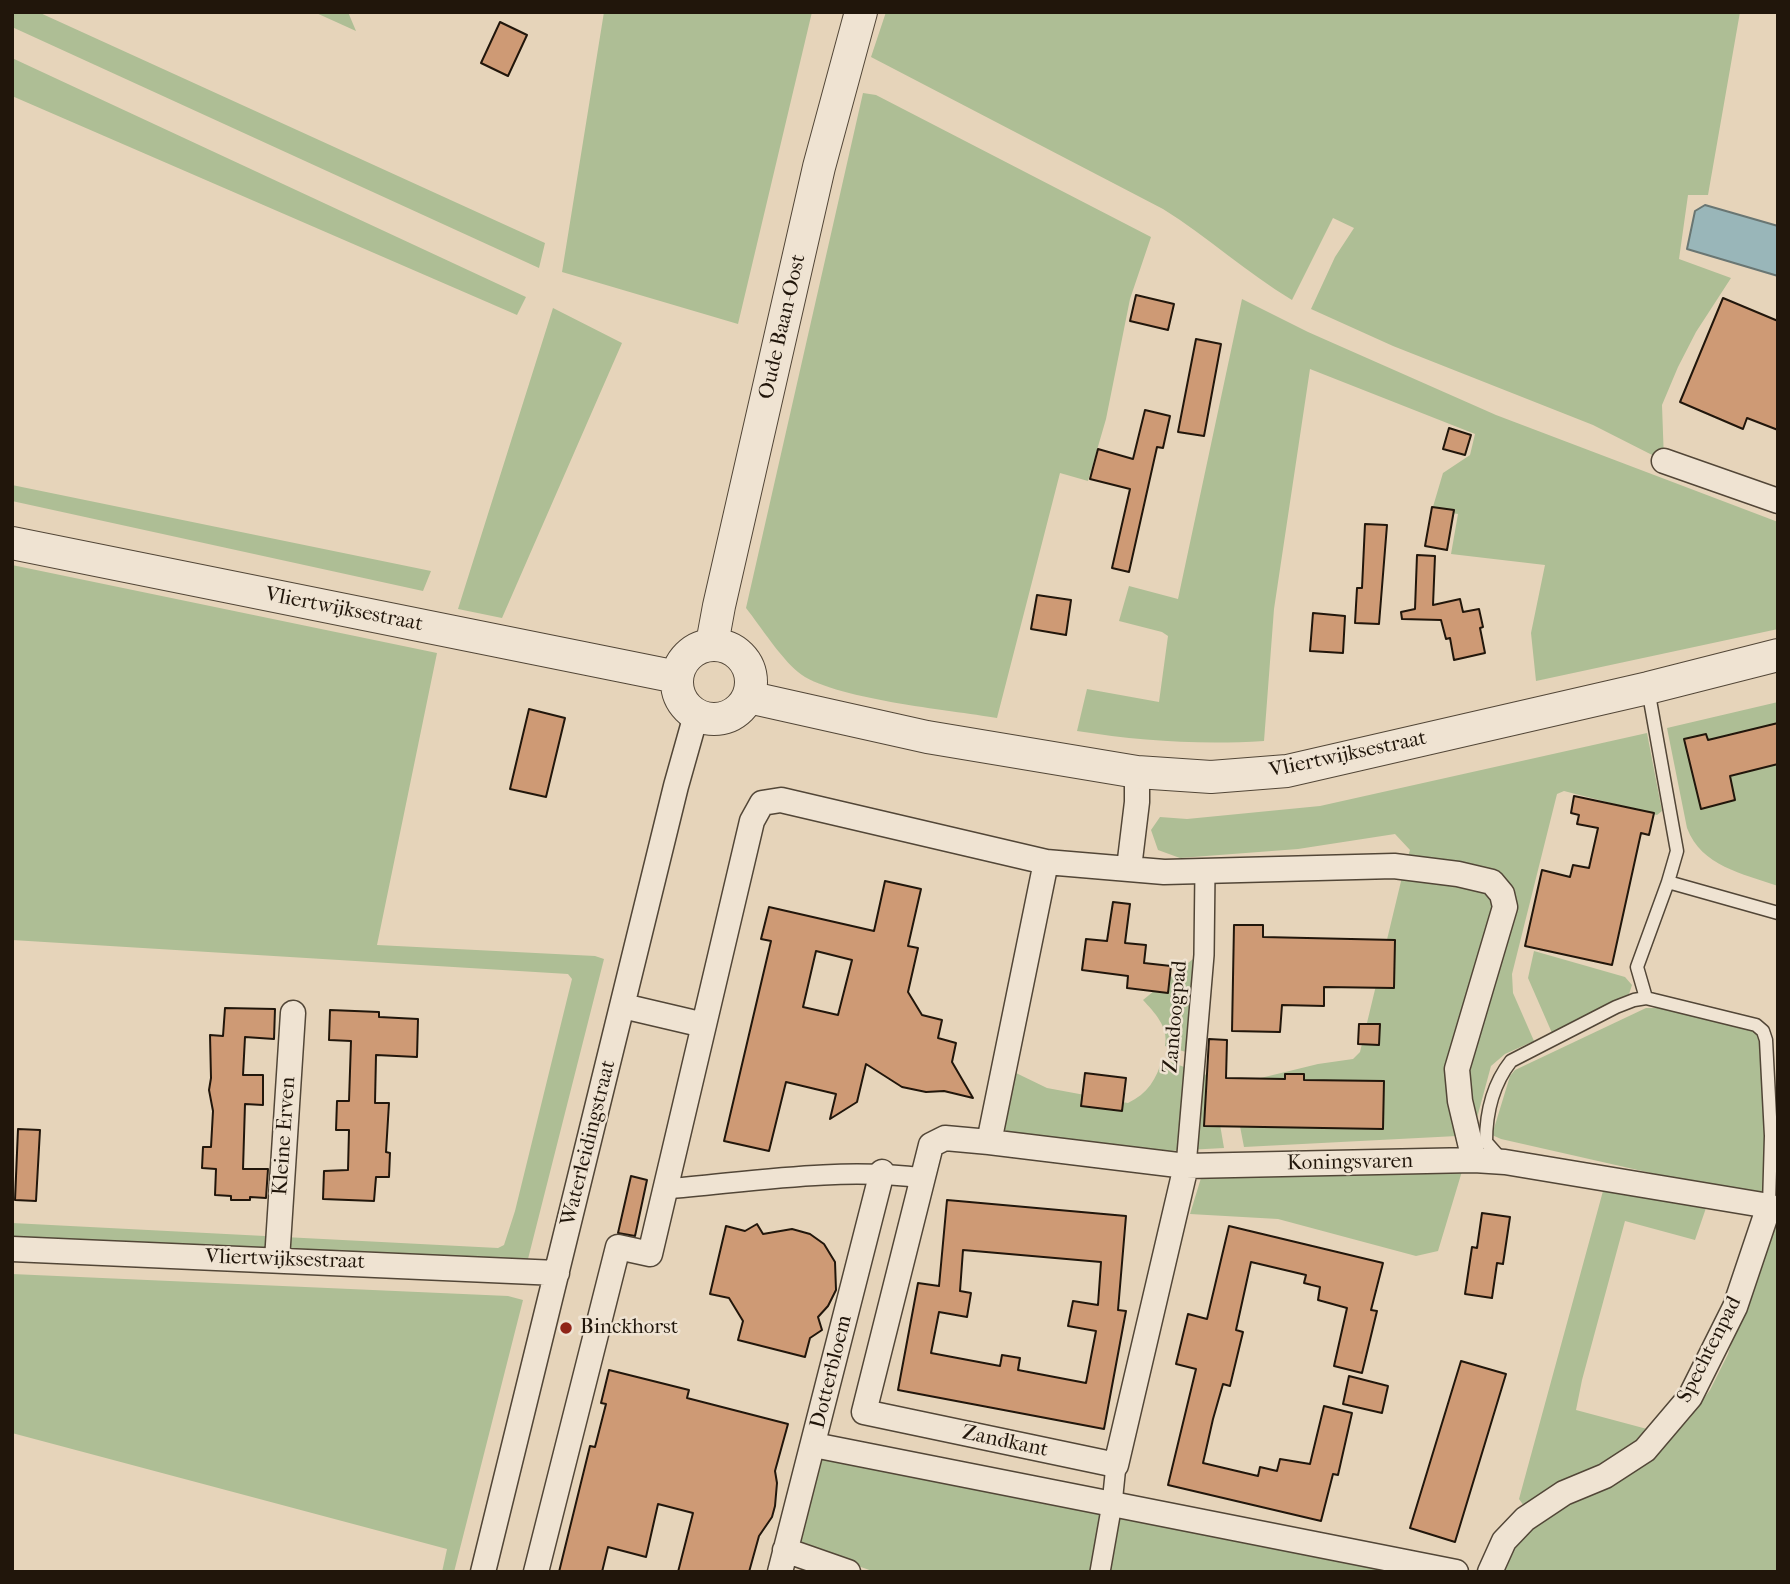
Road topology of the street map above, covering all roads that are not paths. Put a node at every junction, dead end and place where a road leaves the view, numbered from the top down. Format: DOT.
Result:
graph roads {
  1 [pos="860,12"];
  2 [pos="1664,461"];
  3 [pos="1778,501"];
  4 [pos="12,543"];
  5 [pos="712,644"];
  6 [pos="1778,655"];
  7 [pos="677,677"];
  8 [pos="1648,688"];
  9 [pos="748,697"];
  10 [pos="696,715"];
  11 [pos="1137,772"];
  12 [pos="1046,862"];
  13 [pos="1129,868"];
  14 [pos="1205,872"];
  15 [pos="1668,882"];
  16 [pos="1778,913"];
  17 [pos="1646,998"];
  18 [pos="623,1006"];
  19 [pos="293,1013"];
  20 [pos="704,1025"];
  21 [pos="989,1142"];
  22 [pos="931,1145"];
  23 [pos="1474,1160"];
  24 [pos="1505,1162"];
  25 [pos="1186,1166"];
  26 [pos="882,1172"];
  27 [pos="923,1178"];
  28 [pos="665,1189"];
  29 [pos="1769,1206"];
  30 [pos="12,1249"];
  31 [pos="277,1260"];
  32 [pos="557,1273"];
  33 [pos="814,1445"];
  34 [pos="1116,1465"];
  35 [pos="1112,1504"];
  36 [pos="783,1561"];
  37 [pos="483,1572"];
  38 [pos="536,1572"];
  39 [pos="848,1572"];
  40 [pos="1100,1572"];
  41 [pos="1456,1572"];
  42 [pos="1490,1572"];
  1 -- 5 [label="street, Oude Baan-Oost"];
  2 -- 3 [label="street"];
  4 -- 7 [label="street, Vliertwijksestraat"];
  5 -- 7 [label="street"];
  5 -- 9 [label="street"];
  6 -- 8 [label="street, Vliertwijksestraat"];
  7 -- 10 [label="street"];
  8 -- 11 [label="street, Vliertwijksestraat"];
  8 -- 15 [label="lane"];
  9 -- 10 [label="street"];
  9 -- 11 [label="street, Vliertwijksestraat"];
  10 -- 18 [label="street, Waterleidingstraat"];
  11 -- 13 [label="street"];
  12 -- 13 [label="street"];
  12 -- 20 [label="street"];
  12 -- 21 [label="street"];
  13 -- 14 [label="street"];
  14 -- 23 [label="street"];
  14 -- 25 [label="street, Zandoogpad"];
  15 -- 16 [label="lane"];
  15 -- 17 [label="lane"];
  17 -- 24 [label="lane"];
  17 -- 29 [label="lane"];
  18 -- 20 [label="street"];
  18 -- 32 [label="street, Waterleidingstraat"];
  19 -- 31 [label="street, Kleine Erven"];
  20 -- 28 [label="street"];
  21 -- 22 [label="street, Koningsvaren"];
  21 -- 25 [label="street, Koningsvaren"];
  22 -- 27 [label="street, Zandkant"];
  23 -- 24 [label="street, Koningsvaren"];
  23 -- 25 [label="street, Koningsvaren"];
  24 -- 29 [label="street, Koningsvaren"];
  25 -- 34 [label="street"];
  26 -- 27 [label="street"];
  26 -- 28 [label="street"];
  26 -- 33 [label="street, Dotterbloem"];
  27 -- 34 [label="street, Zandkant"];
  28 -- 38 [label="street"];
  29 -- 42 [label="street, Spechtenpad"];
  30 -- 31 [label="street, Vliertwijksestraat"];
  31 -- 32 [label="street, Vliertwijksestraat"];
  32 -- 37 [label="street, Waterleidingstraat"];
  33 -- 35 [label="street, Zandkant"];
  33 -- 36 [label="street, Dotterbloem"];
  34 -- 35 [label="street"];
  35 -- 40 [label="street"];
  35 -- 41 [label="street, Zandkant"];
  36 -- 39 [label="street"];
}
